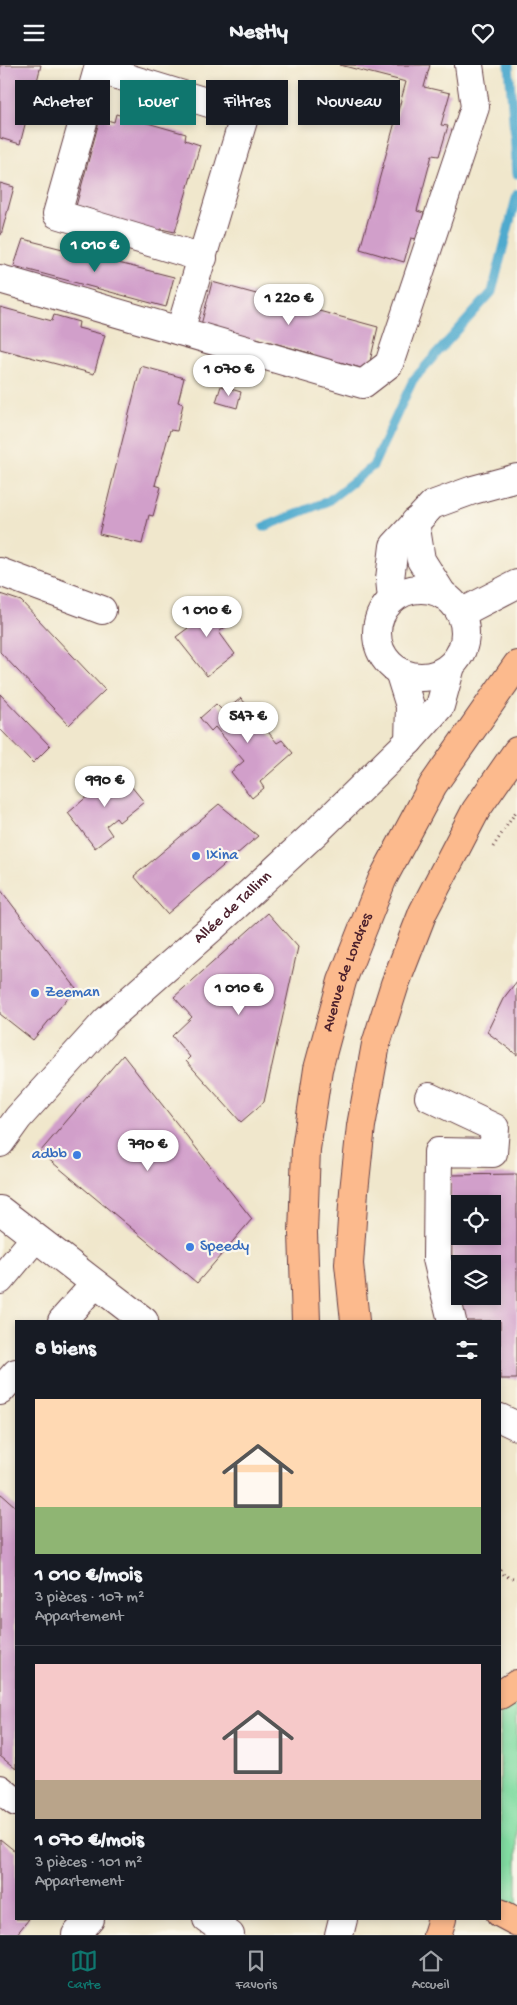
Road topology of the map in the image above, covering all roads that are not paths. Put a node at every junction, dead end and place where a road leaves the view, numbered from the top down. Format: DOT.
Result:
graph roads {
  1 [pos="469,65"];
  2 [pos="203,257"];
  3 [pos="0,279"];
  4 [pos="180,331"];
  5 [pos="517,478"];
  6 [pos="415,522"];
  7 [pos="0,572"];
  8 [pos="517,584"];
  9 [pos="392,599"];
  10 [pos="452,604"];
  11 [pos="102,610"];
  12 [pos="451,665"];
  13 [pos="517,665"];
  14 [pos="399,671"];
  15 [pos="409,741"];
  16 [pos="517,751"];
  17 [pos="429,1097"];
  18 [pos="0,1143"];
  19 [pos="0,1210"];
  20 [pos="35,1238"];
  21 [pos="0,1280"];
  22 [pos="96,1284"];
  23 [pos="304,1319"];
  24 [pos="63,1320"];
  25 [pos="143,1320"];
  26 [pos="355,1320"];
  27 [pos="452,1320"];
  28 [pos="15,1374"];
  29 [pos="0,1391"];
  30 [pos="501,1419"];
  31 [pos="517,1427"];
  32 [pos="501,1675"];
  33 [pos="517,1683"];
  34 [pos="501,1694"];
  35 [pos="0,1789"];
  36 [pos="15,1801"];
  37 [pos="501,1914"];
  38 [pos="208,1920"];
  39 [pos="343,1920"];
  40 [pos="442,1920"];
  41 [pos="517,1922"];
  42 [pos="230,1935"];
  43 [pos="339,1935"];
  44 [pos="437,1935"];
  1 -- 4 [label="lane"];
  2 -- 2 [label="lane"];
  2 -- 4 [label="lane"];
  3 -- 4 [label="lane"];
  5 -- 6 [label="lane"];
  6 -- 9 [label="lane"];
  6 -- 10 [label="lane"];
  7 -- 11 [label="lane"];
  8 -- 10 [label="lane"];
  9 -- 10 [label="lane"];
  9 -- 14 [label="lane"];
  10 -- 12 [label="lane"];
  12 -- 14 [label="lane"];
  12 -- 15 [label="lane, Allée de Tallinn"];
  13 -- 23 [label="main road, Avenue de Londres"];
  14 -- 15 [label="lane"];
  15 -- 18 [label="lane, Allée de Tallinn"];
  16 -- 26 [label="main road"];
  17 -- 27 [label="lane"];
  19 -- 20 [label="lane"];
  20 -- 21 [label="lane"];
  20 -- 22 [label="lane"];
  22 -- 24 [label="lane"];
  22 -- 25 [label="lane"];
  28 -- 29 [label="lane"];
  30 -- 31 [label="lane"];
  32 -- 33 [label="main road"];
  33 -- 34 [label="main road"];
  35 -- 36 [label="lane"];
  37 -- 41 [label="main road"];
  38 -- 42 [label="lane"];
  39 -- 43 [label="lane"];
  40 -- 44 [label="main road"];
}
